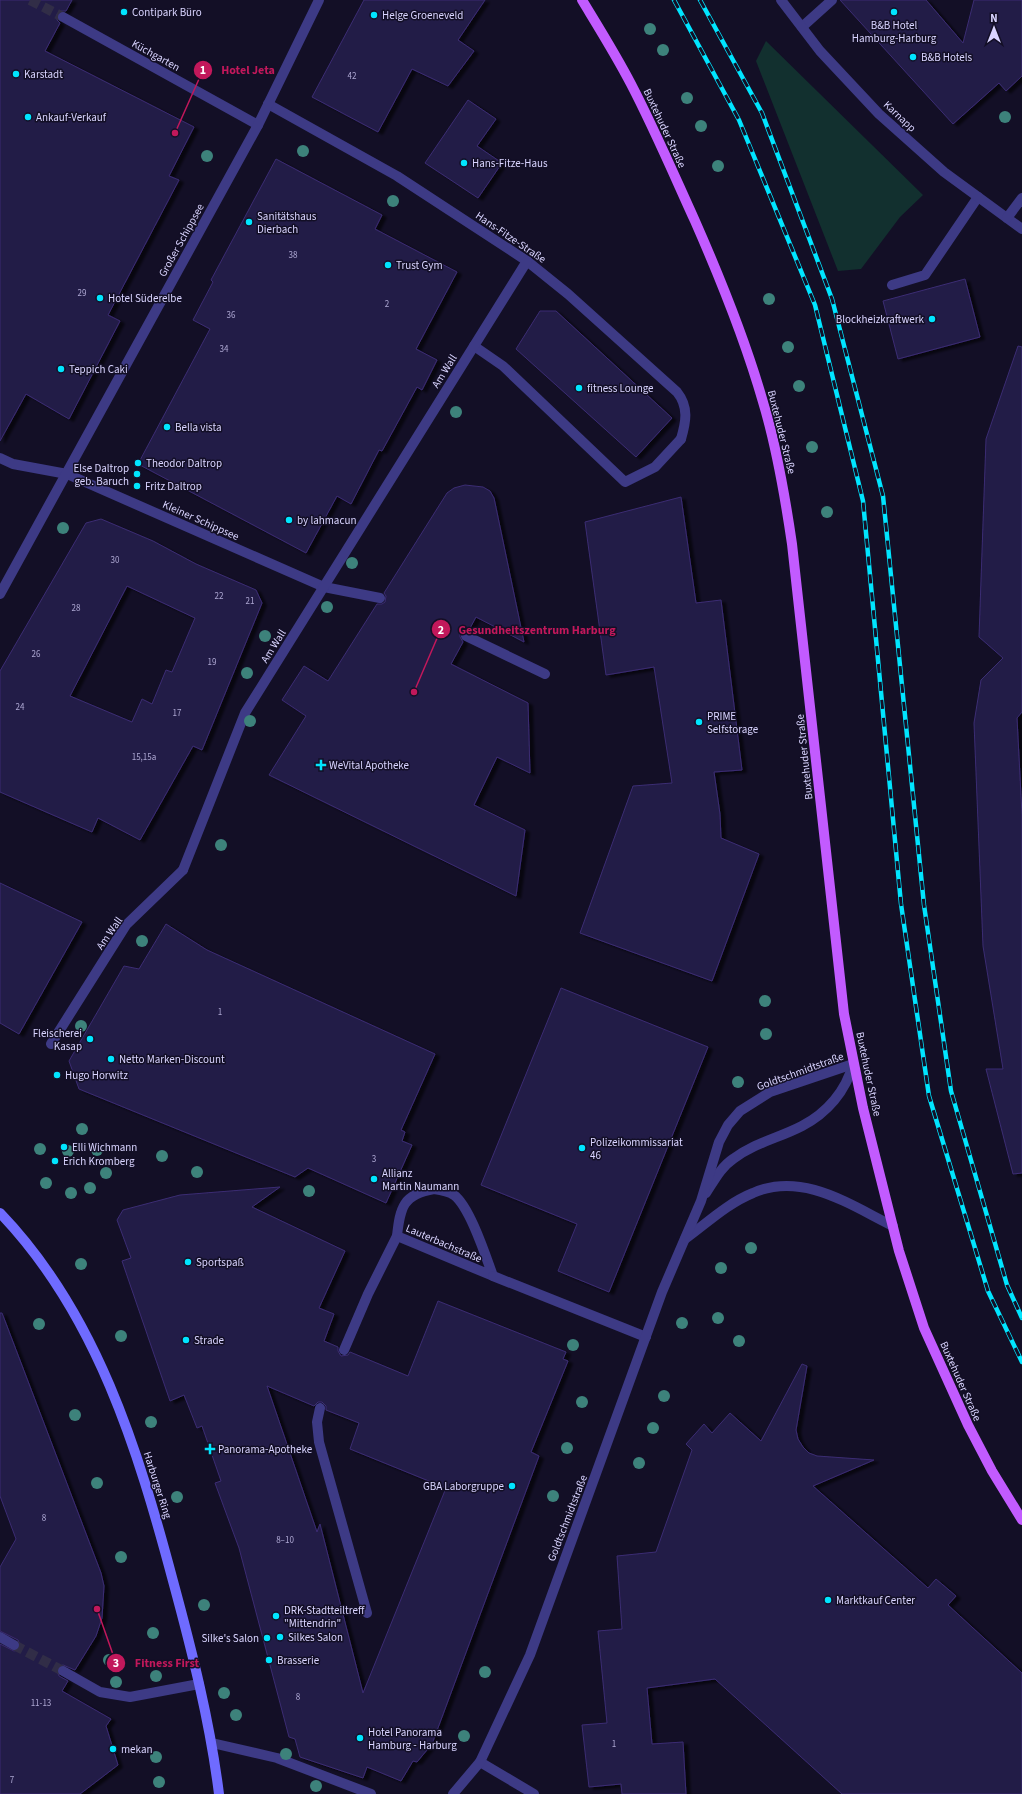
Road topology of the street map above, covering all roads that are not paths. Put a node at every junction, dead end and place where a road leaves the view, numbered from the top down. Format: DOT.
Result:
graph roads {
  1 [pos="319,0"];
  2 [pos="582,0"];
  3 [pos="781,0"];
  4 [pos="832,0"];
  5 [pos="63,17"];
  6 [pos="802,27"];
  7 [pos="268,104"];
  8 [pos="258,125"];
  9 [pos="978,197"];
  10 [pos="1022,198"];
  11 [pos="1007,218"];
  12 [pos="1022,229"];
  13 [pos="527,261"];
  14 [pos="892,285"];
  15 [pos="474,346"];
  16 [pos="0,458"];
  17 [pos="67,474"];
  18 [pos="324,587"];
  19 [pos="0,594"];
  20 [pos="380,598"];
  21 [pos="466,636"];
  22 [pos="546,674"];
  23 [pos="51,1044"];
  24 [pos="854,1064"];
  25 [pos="701,1201"];
  26 [pos="0,1213"];
  27 [pos="893,1226"];
  28 [pos="397,1236"];
  29 [pos="684,1240"];
  30 [pos="493,1276"];
  31 [pos="646,1337"];
  32 [pos="344,1350"];
  33 [pos="320,1408"];
  34 [pos="1022,1520"];
  35 [pos="367,1613"];
  36 [pos="0,1638"];
  37 [pos="14,1645"];
  38 [pos="63,1671"];
  39 [pos="199,1684"];
  40 [pos="212,1743"];
  41 [pos="480,1762"];
  42 [pos="219,1794"];
  43 [pos="371,1794"];
  44 [pos="453,1794"];
  45 [pos="534,1794"];
  1 -- 7 [label="street, Großer Schippsee"];
  2 -- 24 [label="main road, Buxtehuder Straße"];
  3 -- 6 [label="street, Karnapp"];
  4 -- 6 [label="street"];
  5 -- 8 [label="street, Küchgarten"];
  6 -- 9 [label="street, Karnapp"];
  7 -- 8 [label="street, Großer Schippsee"];
  7 -- 13 [label="street, Hans-Fitze-Straße"];
  8 -- 17 [label="street, Großer Schippsee"];
  9 -- 11 [label="street, Karnapp"];
  9 -- 14 [label="street"];
  10 -- 11 [label="street"];
  11 -- 12 [label="street, Karnapp"];
  13 -- 15 [label="street, Am Wall"];
  13 -- 15 [label="street, Hans-Fitze-Straße"];
  15 -- 18 [label="street, Am Wall"];
  16 -- 17 [label="street, Kleiner Schippsee"];
  17 -- 18 [label="street, Kleiner Schippsee"];
  17 -- 19 [label="street, Großer Schippsee"];
  18 -- 20 [label="street, Kleiner Schippsee"];
  18 -- 23 [label="street, Am Wall"];
  21 -- 22 [label="street"];
  24 -- 25 [label="street, Goldtschmidtstraße"];
  24 -- 25 [label="street, Goldtschmidtstraße"];
  24 -- 27 [label="main road, Buxtehuder Straße"];
  25 -- 29 [label="street, Goldtschmidtstraße"];
  26 -- 39 [label="main road, Harburger Ring"];
  27 -- 29 [label="street, Goldtschmidtstraße"];
  27 -- 34 [label="main road, Buxtehuder Straße"];
  28 -- 30 [label="street, Lauterbachstraße"];
  28 -- 30 [label="street, Lauterbachstraße"];
  28 -- 32 [label="street"];
  29 -- 31 [label="street, Goldtschmidtstraße"];
  30 -- 31 [label="street, Lauterbachstraße"];
  31 -- 41 [label="street, Goldtschmidtstraße"];
  33 -- 35 [label="street"];
  36 -- 37 [label="street"];
  38 -- 39 [label="street"];
  39 -- 40 [label="main road, Harburger Ring"];
  40 -- 42 [label="main road, Harburger Ring"];
  40 -- 43 [label="street"];
  41 -- 44 [label="street, Goldtschmidtstraße"];
  41 -- 45 [label="street"];
}
